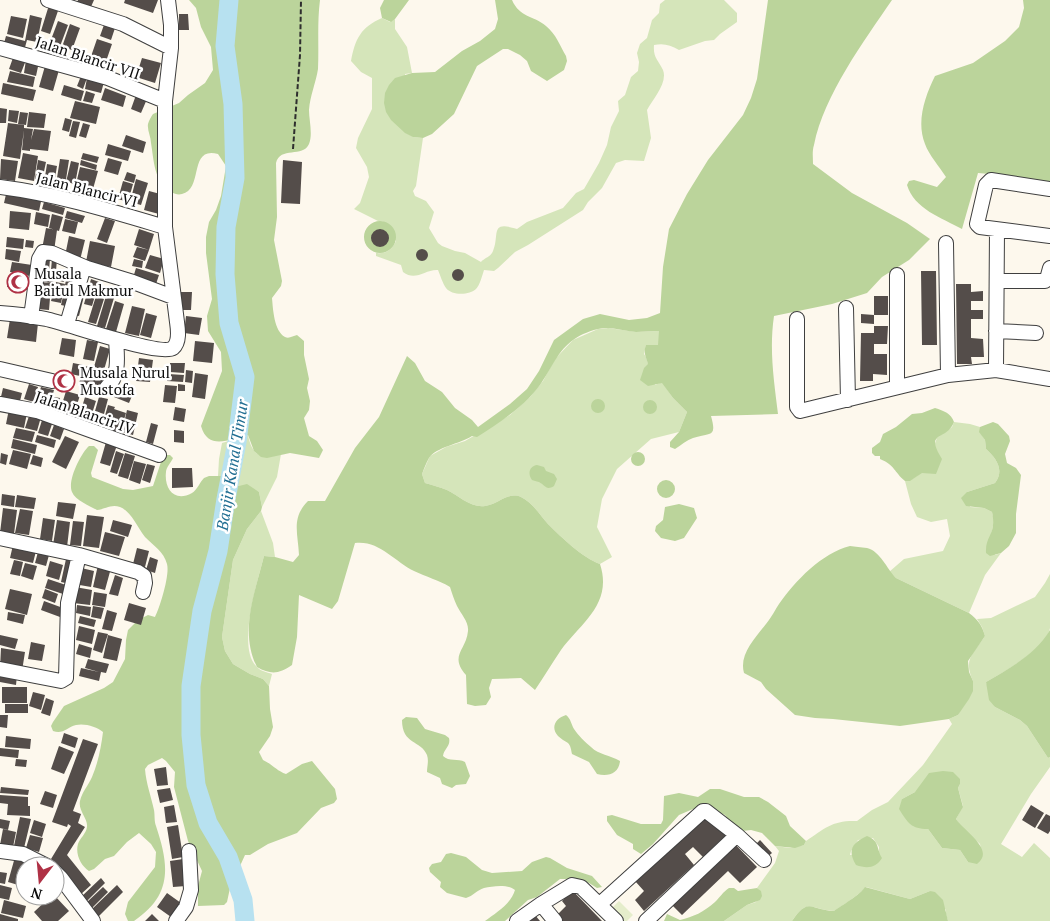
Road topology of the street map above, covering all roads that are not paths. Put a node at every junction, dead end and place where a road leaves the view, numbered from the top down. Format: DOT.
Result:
graph roads {
  1 [pos="48,0"];
  2 [pos="168,0"];
  3 [pos="0,48"];
  4 [pos="171,48"];
  5 [pos="165,101"];
  6 [pos="0,187"];
  7 [pos="1050,189"];
  8 [pos="165,226"];
  9 [pos="997,230"];
  10 [pos="1050,236"];
  11 [pos="946,243"];
  12 [pos="87,268"];
  13 [pos="1050,268"];
  14 [pos="897,275"];
  15 [pos="996,281"];
  16 [pos="173,297"];
  17 [pos="846,308"];
  18 [pos="0,313"];
  19 [pos="31,317"];
  20 [pos="797,319"];
  21 [pos="67,324"];
  22 [pos="996,331"];
  23 [pos="1036,333"];
  24 [pos="116,340"];
  25 [pos="0,369"];
  26 [pos="996,370"];
  27 [pos="948,375"];
  28 [pos="1050,379"];
  29 [pos="52,381"];
  30 [pos="107,387"];
  31 [pos="898,387"];
  32 [pos="848,400"];
  33 [pos="0,404"];
  34 [pos="159,455"];
  35 [pos="0,538"];
  36 [pos="79,555"];
  37 [pos="143,592"];
  38 [pos="0,669"];
  39 [pos="737,835"];
  40 [pos="0,851"];
  41 [pos="189,851"];
  42 [pos="27,856"];
  43 [pos="764,860"];
  44 [pos="65,883"];
  45 [pos="540,904"];
  46 [pos="600,904"];
  47 [pos="93,921"];
  48 [pos="176,921"];
  49 [pos="517,921"];
  50 [pos="554,921"];
  51 [pos="616,921"];
  52 [pos="646,921"];
  1 -- 4 [label="street"];
  2 -- 4 [label="street"];
  3 -- 5 [label="street, Jalan Blancir VII"];
  4 -- 5 [label="street"];
  5 -- 8 [label="street"];
  6 -- 8 [label="street, Jalan Blancir VI"];
  7 -- 9 [label="street"];
  8 -- 16 [label="street"];
  9 -- 10 [label="street"];
  9 -- 15 [label="street"];
  11 -- 27 [label="street"];
  12 -- 16 [label="street"];
  12 -- 19 [label="street"];
  12 -- 21 [label="street"];
  13 -- 15 [label="street"];
  14 -- 31 [label="street"];
  15 -- 22 [label="street"];
  16 -- 24 [label="street"];
  17 -- 32 [label="street"];
  18 -- 19 [label="street"];
  19 -- 21 [label="street"];
  20 -- 32 [label="street"];
  21 -- 24 [label="street"];
  22 -- 23 [label="street"];
  22 -- 26 [label="street"];
  24 -- 30 [label="street"];
  25 -- 29 [label="street"];
  26 -- 27 [label="street"];
  26 -- 28 [label="street"];
  27 -- 31 [label="street"];
  31 -- 32 [label="street"];
  33 -- 34 [label="street, Jalan Blancir IV"];
  35 -- 36 [label="street"];
  36 -- 37 [label="street"];
  36 -- 38 [label="street"];
  39 -- 43 [label="street"];
  39 -- 46 [label="street"];
  39 -- 52 [label="street"];
  40 -- 42 [label="street"];
  41 -- 48 [label="street"];
  44 -- 47 [label="street"];
  45 -- 46 [label="street"];
  45 -- 49 [label="street"];
  45 -- 50 [label="street"];
  46 -- 51 [label="street"];
}
